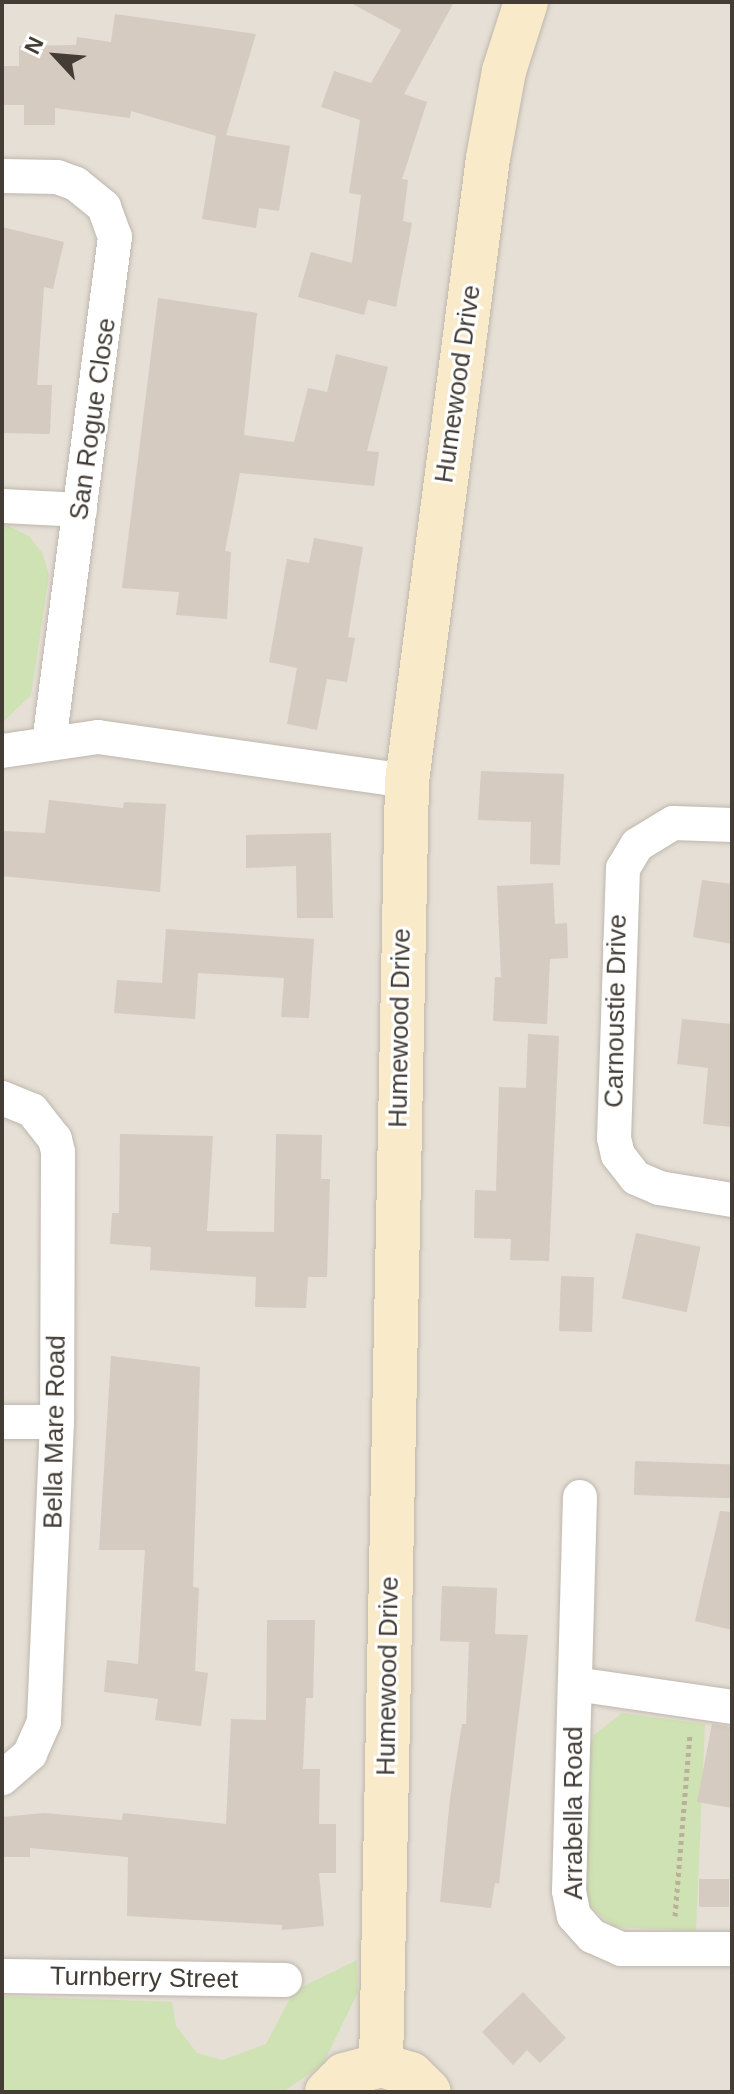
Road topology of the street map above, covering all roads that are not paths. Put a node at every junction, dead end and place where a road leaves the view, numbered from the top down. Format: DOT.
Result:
graph roads {
  1 [pos="526,2"];
  2 [pos="2,176"];
  3 [pos="2,506"];
  4 [pos="80,510"];
  5 [pos="49,743"];
  6 [pos="2,751"];
  7 [pos="407,781"];
  8 [pos="732,825"];
  9 [pos="2,1098"];
  10 [pos="732,1200"];
  11 [pos="2,1422"];
  12 [pos="57,1422"];
  13 [pos="580,1497"];
  14 [pos="575,1684"];
  15 [pos="732,1707"];
  16 [pos="2,1778"];
  17 [pos="732,1949"];
  18 [pos="2,1976"];
  19 [pos="285,1980"];
  20 [pos="381,2065"];
  21 [pos="327,2092"];
  22 [pos="429,2092"];
  1 -- 7 [label="street, Humewood Drive"];
  2 -- 4 [label="street, San Rogue Close"];
  3 -- 4 [label="street"];
  4 -- 5 [label="street, San Rogue Close"];
  5 -- 6 [label="street"];
  5 -- 7 [label="street"];
  7 -- 20 [label="street, Humewood Drive"];
  8 -- 10 [label="street, Carnoustie Drive"];
  9 -- 12 [label="street, Bella Mare Road"];
  11 -- 12 [label="street"];
  12 -- 16 [label="street, Bella Mare Road"];
  13 -- 14 [label="street, Arrabella Road"];
  14 -- 15 [label="street"];
  14 -- 17 [label="street, Arrabella Road"];
  18 -- 19 [label="street, Turnberry Street"];
  20 -- 21 [label="street"];
  20 -- 22 [label="street"];
}
